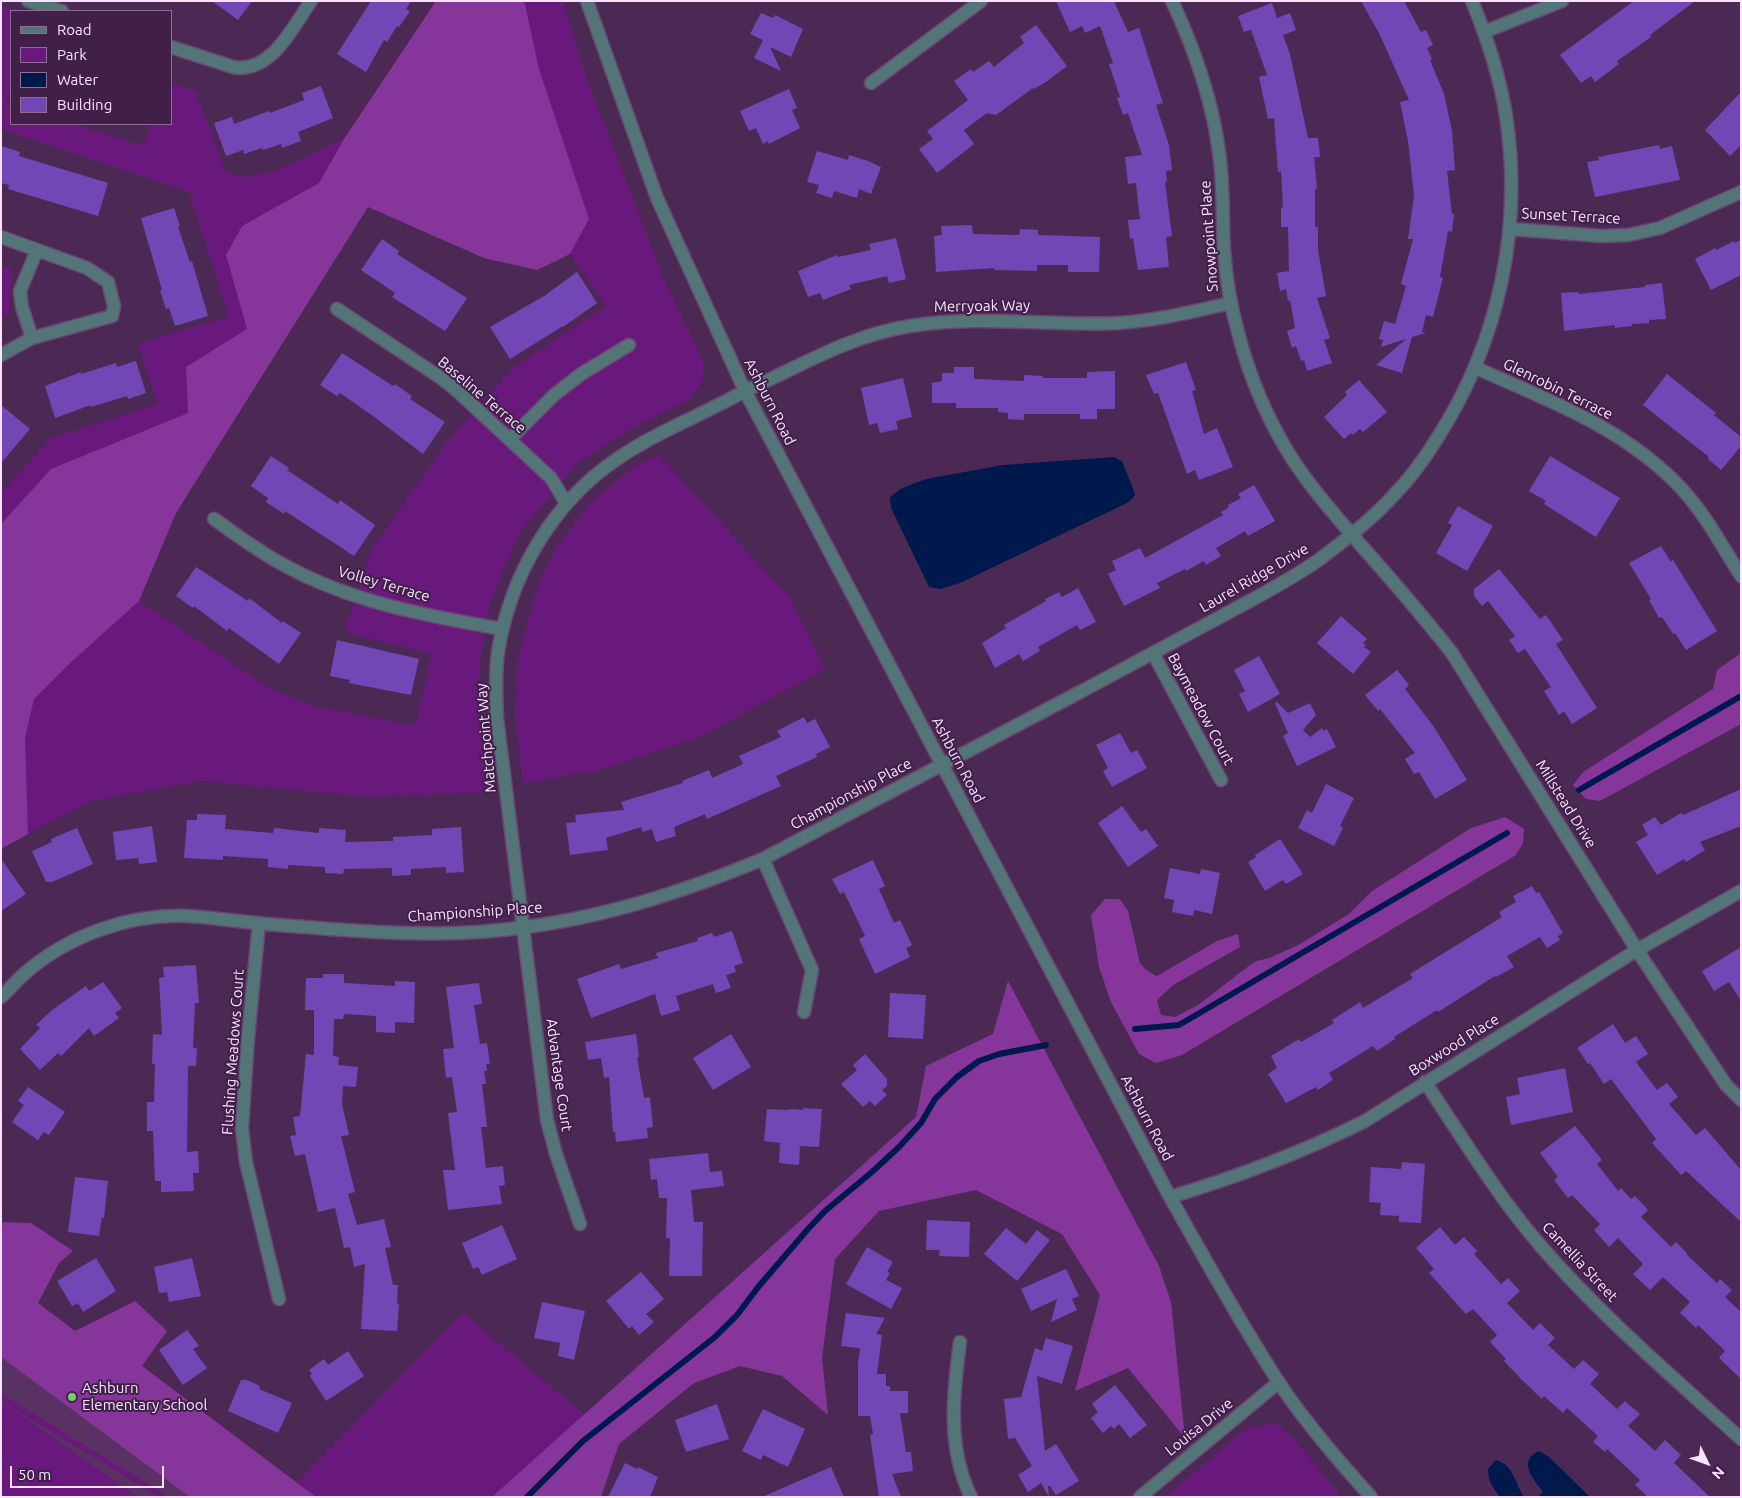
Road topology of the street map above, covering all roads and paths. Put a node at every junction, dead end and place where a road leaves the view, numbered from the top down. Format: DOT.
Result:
graph roads {
  1 [pos="28,1"];
  2 [pos="311,1"];
  3 [pos="587,1"];
  4 [pos="981,1"];
  5 [pos="1172,1"];
  6 [pos="1472,1"];
  7 [pos="1562,1"];
  8 [pos="59,10"];
  9 [pos="1484,32"];
  10 [pos="172,46"];
  11 [pos="871,83"];
  12 [pos="1741,192"];
  13 [pos="1510,229"];
  14 [pos="1,237"];
  15 [pos="37,250"];
  16 [pos="1231,303"];
  17 [pos="337,309"];
  18 [pos="32,338"];
  19 [pos="629,345"];
  20 [pos="1,354"];
  21 [pos="1476,368"];
  22 [pos="745,391"];
  23 [pos="510,439"];
  24 [pos="566,503"];
  25 [pos="214,519"];
  26 [pos="1351,534"];
  27 [pos="1741,576"];
  28 [pos="502,629"];
  29 [pos="1153,653"];
  30 [pos="942,765"];
  31 [pos="1221,780"];
  32 [pos="763,859"];
  33 [pos="1741,891"];
  34 [pos="259,923"];
  35 [pos="523,927"];
  36 [pos="1637,950"];
  37 [pos="1,997"];
  38 [pos="804,1012"];
  39 [pos="1426,1082"];
  40 [pos="1741,1100"];
  41 [pos="1170,1197"];
  42 [pos="580,1224"];
  43 [pos="279,1299"];
  44 [pos="960,1342"];
  45 [pos="1279,1382"];
  46 [pos="1741,1439"];
  47 [pos="971,1497"];
  48 [pos="1140,1497"];
  49 [pos="1371,1497"];
  1 -- 8 [label="street"];
  2 -- 10 [label="street"];
  3 -- 22 [label="street, Ashburn Road"];
  4 -- 11 [label="street"];
  5 -- 16 [label="street, Snowpoint Place"];
  6 -- 9 [label="street, Laurel Ridge Drive"];
  7 -- 9 [label="street"];
  9 -- 13 [label="street, Laurel Ridge Drive"];
  12 -- 13 [label="street, Sunset Terrace"];
  13 -- 21 [label="street, Laurel Ridge Drive"];
  14 -- 15 [label="street"];
  15 -- 18 [label="street"];
  15 -- 18 [label="street"];
  16 -- 22 [label="street, Merryoak Way"];
  16 -- 26 [label="street, Snowpoint Place"];
  17 -- 23 [label="street, Baseline Terrace"];
  18 -- 20 [label="street"];
  19 -- 23 [label="street"];
  21 -- 26 [label="street, Laurel Ridge Drive"];
  21 -- 27 [label="street, Glenrobin Terrace"];
  22 -- 24 [label="street, Matchpoint Way"];
  22 -- 30 [label="street, Ashburn Road"];
  23 -- 24 [label="street, Baseline Terrace"];
  24 -- 28 [label="street, Matchpoint Way"];
  25 -- 28 [label="street, Volley Terrace"];
  26 -- 29 [label="street, Laurel Ridge Drive"];
  26 -- 36 [label="street, Millstead Drive"];
  28 -- 35 [label="street, Matchpoint Way"];
  29 -- 30 [label="street, Laurel Ridge Drive"];
  29 -- 31 [label="street, Baymeadow Court"];
  30 -- 32 [label="street, Championship Place"];
  30 -- 41 [label="street, Ashburn Road"];
  32 -- 35 [label="street, Championship Place"];
  32 -- 38 [label="street"];
  33 -- 36 [label="street, Boxwood Place"];
  34 -- 35 [label="street, Championship Place"];
  34 -- 37 [label="street, Championship Place"];
  34 -- 43 [label="street, Flushing Meadows Court"];
  35 -- 42 [label="street, Advantage Court"];
  36 -- 39 [label="street, Boxwood Place"];
  36 -- 40 [label="street, Millstead Drive"];
  39 -- 41 [label="street, Boxwood Place"];
  39 -- 46 [label="street, Camellia Street"];
  41 -- 45 [label="street, Ashburn Road"];
  44 -- 47 [label="street"];
  45 -- 48 [label="street, Louisa Drive"];
  45 -- 49 [label="street, Ashburn Road"];
}
